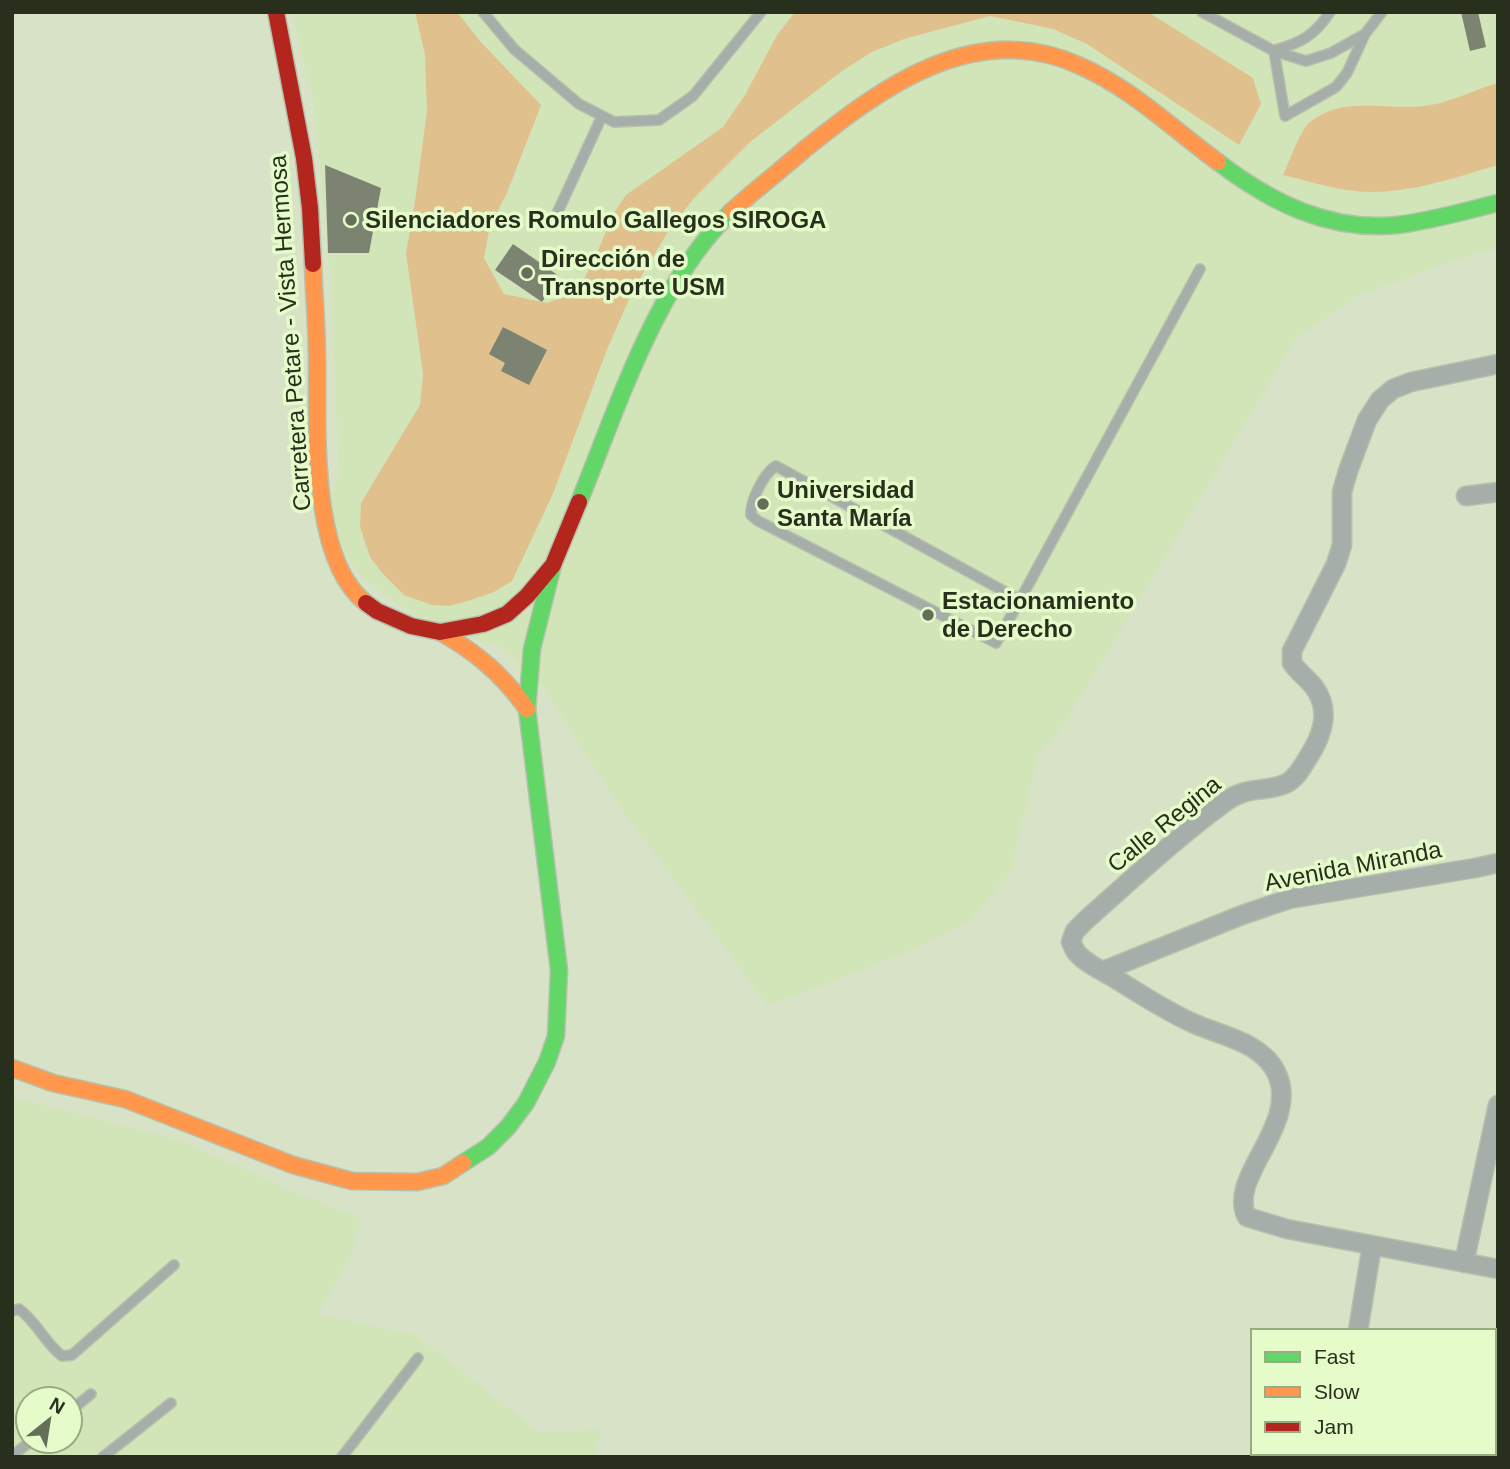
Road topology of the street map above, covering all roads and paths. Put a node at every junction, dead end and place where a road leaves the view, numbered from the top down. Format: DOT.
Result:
graph roads {
  1 [pos="276,12"];
  2 [pos="483,12"];
  3 [pos="761,12"];
  4 [pos="1202,12"];
  5 [pos="1330,12"];
  6 [pos="1381,12"];
  7 [pos="1366,34"];
  8 [pos="1274,51"];
  9 [pos="602,116"];
  10 [pos="1498,203"];
  11 [pos="554,220"];
  12 [pos="1200,269"];
  13 [pos="1498,364"];
  14 [pos="1498,492"];
  15 [pos="1466,496"];
  16 [pos="553,565"];
  17 [pos="1020,600"];
  18 [pos="440,632"];
  19 [pos="527,709"];
  20 [pos="1498,863"];
  21 [pos="1103,971"];
  22 [pos="12,1068"];
  23 [pos="1498,1105"];
  24 [pos="1372,1245"];
  25 [pos="1464,1263"];
  26 [pos="174,1265"];
  27 [pos="1498,1269"];
  28 [pos="12,1311"];
  29 [pos="1358,1329"];
  30 [pos="418,1358"];
  31 [pos="91,1394"];
  32 [pos="84,1400"];
  33 [pos="172,1403"];
  34 [pos="103,1457"];
  35 [pos="342,1457"];
  1 -- 18 [label="main road, Carretera Petare - Vista Hermosa"];
  2 -- 9 [label="lane"];
  3 -- 9 [label="lane"];
  4 -- 8 [label="lane"];
  5 -- 8 [label="lane"];
  6 -- 7 [label="lane"];
  7 -- 8 [label="lane"];
  7 -- 8 [label="lane"];
  9 -- 11 [label="lane"];
  10 -- 16 [label="main road"];
  12 -- 17 [label="lane"];
  13 -- 21 [label="street, Calle Regina"];
  14 -- 15 [label="street"];
  16 -- 18 [label="main road"];
  16 -- 19 [label="main road"];
  17 -- 17 [label="lane"];
  18 -- 19 [label="main road"];
  19 -- 22 [label="main road"];
  20 -- 21 [label="street, Avenida Miranda"];
  21 -- 24 [label="street, Calle Regina"];
  23 -- 25 [label="street"];
  24 -- 25 [label="street"];
  24 -- 29 [label="street"];
  25 -- 27 [label="street"];
  26 -- 28 [label="lane"];
  30 -- 35 [label="lane"];
  31 -- 32 [label="lane"];
  33 -- 34 [label="lane"];
}
